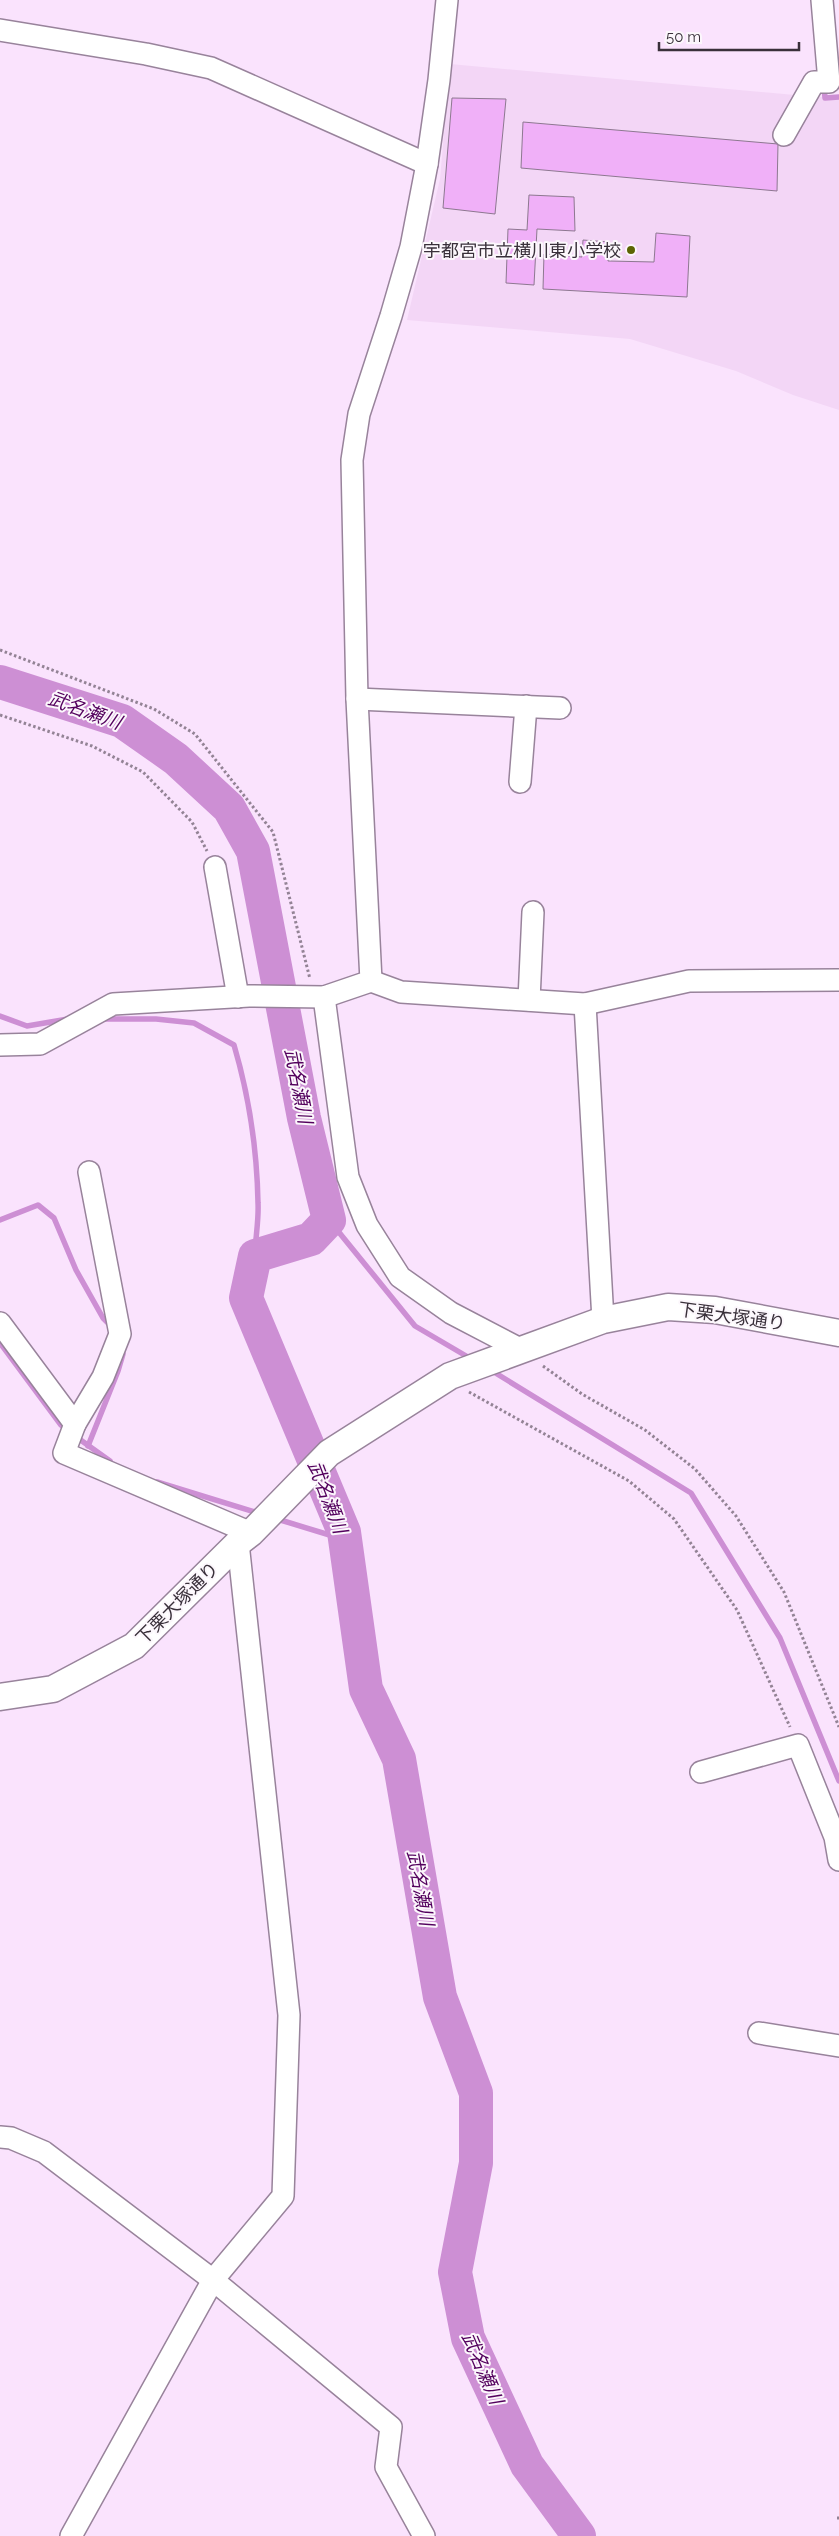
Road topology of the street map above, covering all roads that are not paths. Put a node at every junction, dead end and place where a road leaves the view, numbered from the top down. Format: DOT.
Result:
graph roads {
  1 [pos="448,0"];
  2 [pos="822,0"];
  3 [pos="0,30"];
  4 [pos="784,135"];
  5 [pos="427,164"];
  6 [pos="357,699"];
  7 [pos="526,706"];
  8 [pos="560,708"];
  9 [pos="520,782"];
  10 [pos="215,867"];
  11 [pos="533,912"];
  12 [pos="839,980"];
  13 [pos="371,981"];
  14 [pos="243,996"];
  15 [pos="316,997"];
  16 [pos="529,1000"];
  17 [pos="585,1004"];
  18 [pos="0,1045"];
  19 [pos="88,1172"];
  20 [pos="603,1320"];
  21 [pos="0,1323"];
  22 [pos="839,1333"];
  23 [pos="516,1350"];
  24 [pos="75,1424"];
  25 [pos="245,1538"];
  26 [pos="0,1697"];
  27 [pos="701,1772"];
  28 [pos="839,1860"];
  29 [pos="759,2033"];
  30 [pos="839,2046"];
  31 [pos="0,2138"];
  32 [pos="213,2280"];
  33 [pos="71,2536"];
  34 [pos="424,2536"];
  1 -- 5 [label="street"];
  2 -- 4 [label="street"];
  3 -- 5 [label="street"];
  5 -- 6 [label="street"];
  6 -- 7 [label="street"];
  6 -- 13 [label="street"];
  7 -- 8 [label="street"];
  7 -- 9 [label="street"];
  10 -- 14 [label="street"];
  11 -- 16 [label="street"];
  12 -- 17 [label="street"];
  13 -- 15 [label="street"];
  13 -- 16 [label="street"];
  14 -- 15 [label="street"];
  14 -- 18 [label="street"];
  15 -- 23 [label="street"];
  16 -- 17 [label="street"];
  17 -- 20 [label="street"];
  19 -- 24 [label="street"];
  20 -- 22 [label="street, 下栗大塚通り"];
  20 -- 23 [label="street, 下栗大塚通り"];
  21 -- 24 [label="street"];
  23 -- 25 [label="street, 下栗大塚通り"];
  24 -- 25 [label="street"];
  25 -- 26 [label="street, 下栗大塚通り"];
  25 -- 32 [label="street"];
  27 -- 28 [label="street"];
  29 -- 30 [label="street"];
  31 -- 32 [label="street"];
  32 -- 33 [label="street"];
  32 -- 34 [label="street"];
}
